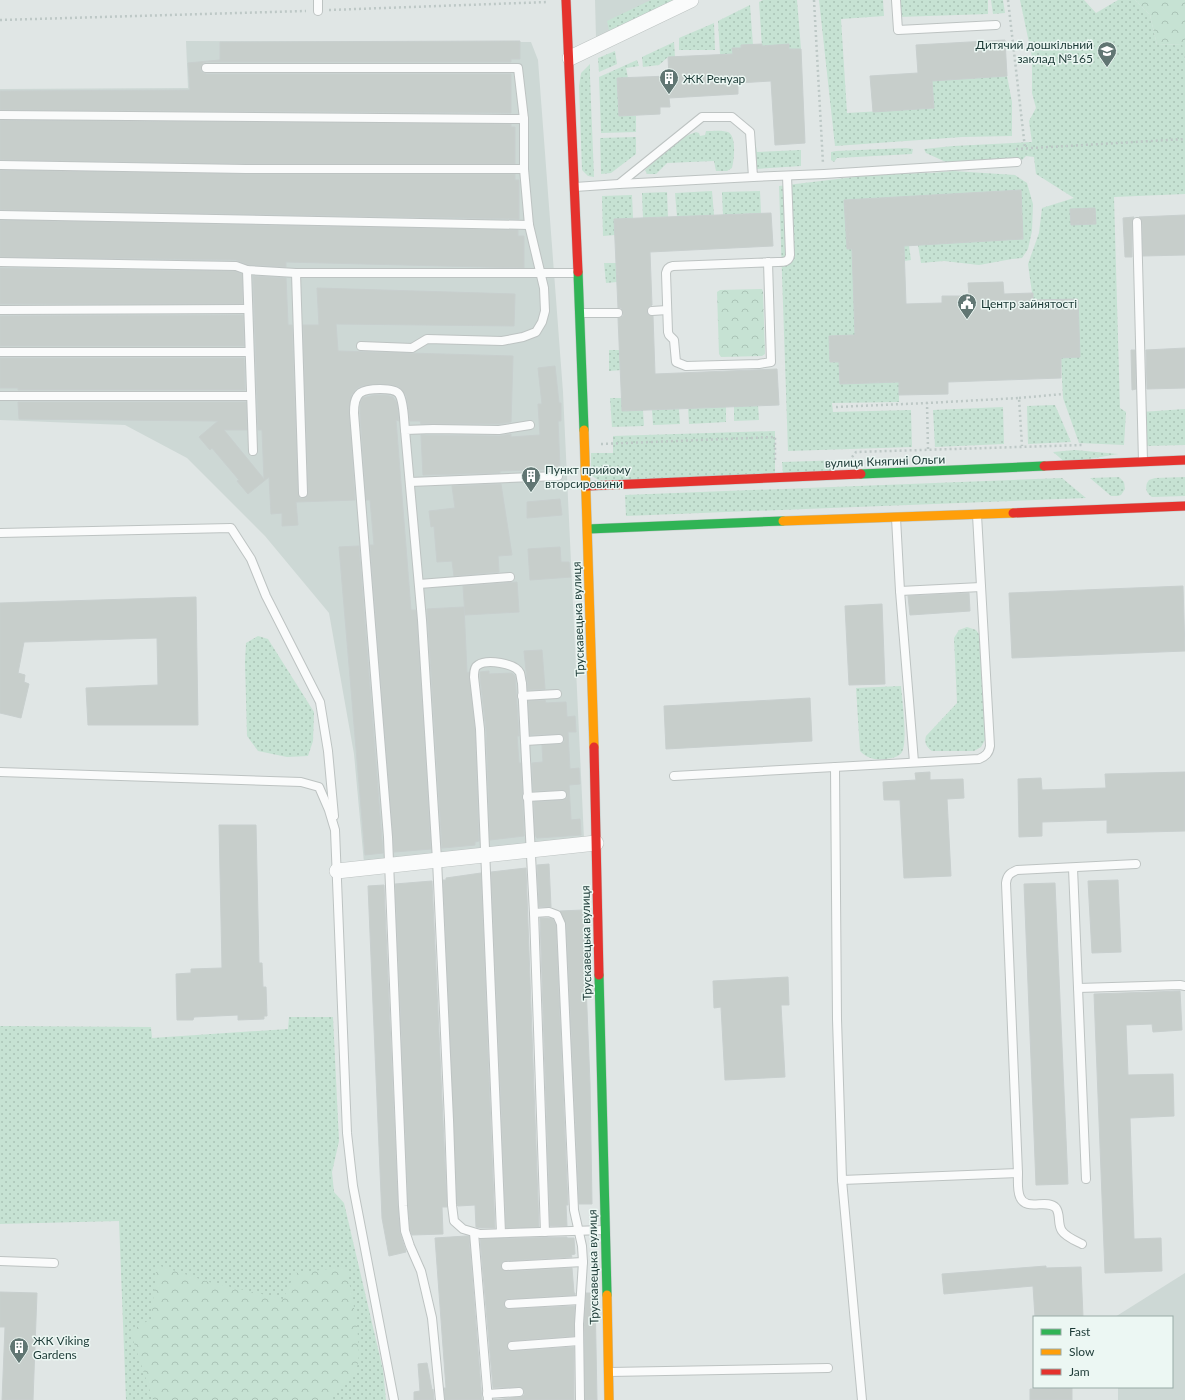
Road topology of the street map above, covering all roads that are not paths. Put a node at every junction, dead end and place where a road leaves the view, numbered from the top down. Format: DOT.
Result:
graph roads {
  1 [pos="318,0"];
  2 [pos="691,0"];
  3 [pos="896,0"];
  4 [pos="566,1"];
  5 [pos="318,11"];
  6 [pos="996,25"];
  7 [pos="570,58"];
  8 [pos="206,68"];
  9 [pos="0,114"];
  10 [pos="524,119"];
  11 [pos="1017,162"];
  12 [pos="0,165"];
  13 [pos="524,169"];
  14 [pos="787,176"];
  15 [pos="754,177"];
  16 [pos="618,184"];
  17 [pos="575,187"];
  18 [pos="0,215"];
  19 [pos="1137,222"];
  20 [pos="529,225"];
  21 [pos="0,262"];
  22 [pos="768,262"];
  23 [pos="247,270"];
  24 [pos="296,273"];
  25 [pos="540,273"];
  26 [pos="577,273"];
  27 [pos="248,309"];
  28 [pos="0,310"];
  29 [pos="667,310"];
  30 [pos="652,311"];
  31 [pos="580,313"];
  32 [pos="618,313"];
  33 [pos="361,346"];
  34 [pos="0,352"];
  35 [pos="249,352"];
  36 [pos="0,396"];
  37 [pos="251,396"];
  38 [pos="530,425"];
  39 [pos="406,430"];
  40 [pos="253,451"];
  41 [pos="1185,460"];
  42 [pos="1143,462"];
  43 [pos="558,476"];
  44 [pos="410,482"];
  45 [pos="587,486"];
  46 [pos="303,493"];
  47 [pos="1185,506"];
  48 [pos="977,514"];
  49 [pos="896,517"];
  50 [pos="588,529"];
  51 [pos="0,533"];
  52 [pos="510,577"];
  53 [pos="419,584"];
  54 [pos="981,587"];
  55 [pos="900,592"];
  56 [pos="557,694"];
  57 [pos="522,696"];
  58 [pos="559,739"];
  59 [pos="525,741"];
  60 [pos="914,762"];
  61 [pos="835,767"];
  62 [pos="0,772"];
  63 [pos="674,776"];
  64 [pos="562,795"];
  65 [pos="527,797"];
  66 [pos="335,830"];
  67 [pos="596,844"];
  68 [pos="530,850"];
  69 [pos="485,855"];
  70 [pos="437,860"];
  71 [pos="1136,864"];
  72 [pos="389,866"];
  73 [pos="1073,868"];
  74 [pos="337,871"];
  75 [pos="534,914"];
  76 [pos="1185,986"];
  77 [pos="1078,988"];
  78 [pos="1018,1173"];
  79 [pos="1086,1179"];
  80 [pos="842,1180"];
  81 [pos="605,1230"];
  82 [pos="579,1231"];
  83 [pos="545,1232"];
  84 [pos="474,1233"];
  85 [pos="501,1234"];
  86 [pos="1082,1244"];
  87 [pos="0,1261"];
  88 [pos="583,1262"];
  89 [pos="54,1263"];
  90 [pos="506,1266"];
  91 [pos="580,1300"];
  92 [pos="509,1304"];
  93 [pos="579,1342"];
  94 [pos="512,1346"];
  95 [pos="828,1368"];
  96 [pos="608,1372"];
  97 [pos="519,1392"];
  98 [pos="487,1397"];
  99 [pos="394,1400"];
  100 [pos="440,1400"];
  101 [pos="580,1400"];
  102 [pos="608,1400"];
  103 [pos="862,1400"];
  1 -- 5 [label="lane"];
  2 -- 7 [label="street"];
  3 -- 6 [label="lane"];
  4 -- 7 [label="street"];
  7 -- 17 [label="street, Трускавецька вулиця"];
  8 -- 10 [label="lane"];
  9 -- 10 [label="lane"];
  10 -- 13 [label="lane"];
  11 -- 14 [label="lane"];
  12 -- 13 [label="lane"];
  13 -- 20 [label="lane"];
  14 -- 15 [label="lane"];
  14 -- 22 [label="lane"];
  15 -- 16 [label="lane"];
  15 -- 16 [label="lane"];
  16 -- 17 [label="lane"];
  17 -- 26 [label="street, Трускавецька вулиця"];
  18 -- 20 [label="lane"];
  19 -- 42 [label="lane"];
  20 -- 25 [label="lane"];
  21 -- 23 [label="lane"];
  22 -- 29 [label="lane"];
  22 -- 29 [label="lane"];
  23 -- 24 [label="lane"];
  23 -- 27 [label="lane"];
  24 -- 25 [label="lane"];
  24 -- 46 [label="lane"];
  25 -- 26 [label="lane"];
  25 -- 33 [label="lane"];
  26 -- 31 [label="street, Трускавецька вулиця"];
  27 -- 28 [label="lane"];
  27 -- 35 [label="lane"];
  29 -- 30 [label="lane"];
  31 -- 32 [label="lane"];
  31 -- 45 [label="street, Трускавецька вулиця"];
  34 -- 35 [label="lane"];
  35 -- 37 [label="lane"];
  36 -- 37 [label="lane"];
  37 -- 40 [label="lane"];
  38 -- 39 [label="lane"];
  39 -- 44 [label="lane"];
  39 -- 72 [label="lane"];
  41 -- 42 [label="street, вулиця Княгині Ольги"];
  42 -- 45 [label="street, вулиця Княгині Ольги"];
  43 -- 44 [label="lane"];
  44 -- 53 [label="lane"];
  45 -- 50 [label="street, Трускавецька вулиця"];
  47 -- 48 [label="street"];
  48 -- 49 [label="street"];
  48 -- 54 [label="lane"];
  49 -- 50 [label="street"];
  49 -- 55 [label="lane"];
  50 -- 67 [label="street, Трускавецька вулиця"];
  51 -- 66 [label="lane"];
  52 -- 53 [label="lane"];
  53 -- 70 [label="lane"];
  54 -- 55 [label="lane"];
  54 -- 60 [label="lane"];
  55 -- 60 [label="lane"];
  56 -- 57 [label="lane"];
  57 -- 59 [label="lane"];
  57 -- 69 [label="lane"];
  58 -- 59 [label="lane"];
  59 -- 65 [label="lane"];
  60 -- 61 [label="lane"];
  61 -- 63 [label="lane"];
  61 -- 80 [label="lane"];
  62 -- 66 [label="lane"];
  64 -- 65 [label="lane"];
  65 -- 68 [label="lane"];
  66 -- 74 [label="lane"];
  67 -- 68 [label="street"];
  67 -- 81 [label="street, Трускавецька вулиця"];
  68 -- 69 [label="street"];
  68 -- 75 [label="lane"];
  69 -- 70 [label="street"];
  69 -- 85 [label="lane"];
  70 -- 72 [label="street"];
  70 -- 84 [label="lane"];
  71 -- 73 [label="lane"];
  72 -- 74 [label="street"];
  72 -- 100 [label="lane"];
  73 -- 77 [label="lane"];
  73 -- 78 [label="lane"];
  74 -- 99 [label="lane"];
  75 -- 82 [label="lane"];
  75 -- 83 [label="lane"];
  76 -- 77 [label="lane"];
  77 -- 79 [label="lane"];
  78 -- 80 [label="lane"];
  78 -- 86 [label="lane"];
  80 -- 103 [label="lane"];
  81 -- 82 [label="lane"];
  81 -- 96 [label="street, Трускавецька вулиця"];
  82 -- 83 [label="lane"];
  82 -- 88 [label="lane"];
  83 -- 85 [label="lane"];
  84 -- 85 [label="lane"];
  84 -- 98 [label="lane"];
  87 -- 89 [label="lane"];
  88 -- 90 [label="lane"];
  88 -- 91 [label="lane"];
  91 -- 92 [label="lane"];
  91 -- 93 [label="lane"];
  93 -- 94 [label="lane"];
  93 -- 101 [label="lane"];
  95 -- 96 [label="lane"];
  96 -- 102 [label="street, Трускавецька вулиця"];
  97 -- 98 [label="lane"];
}
